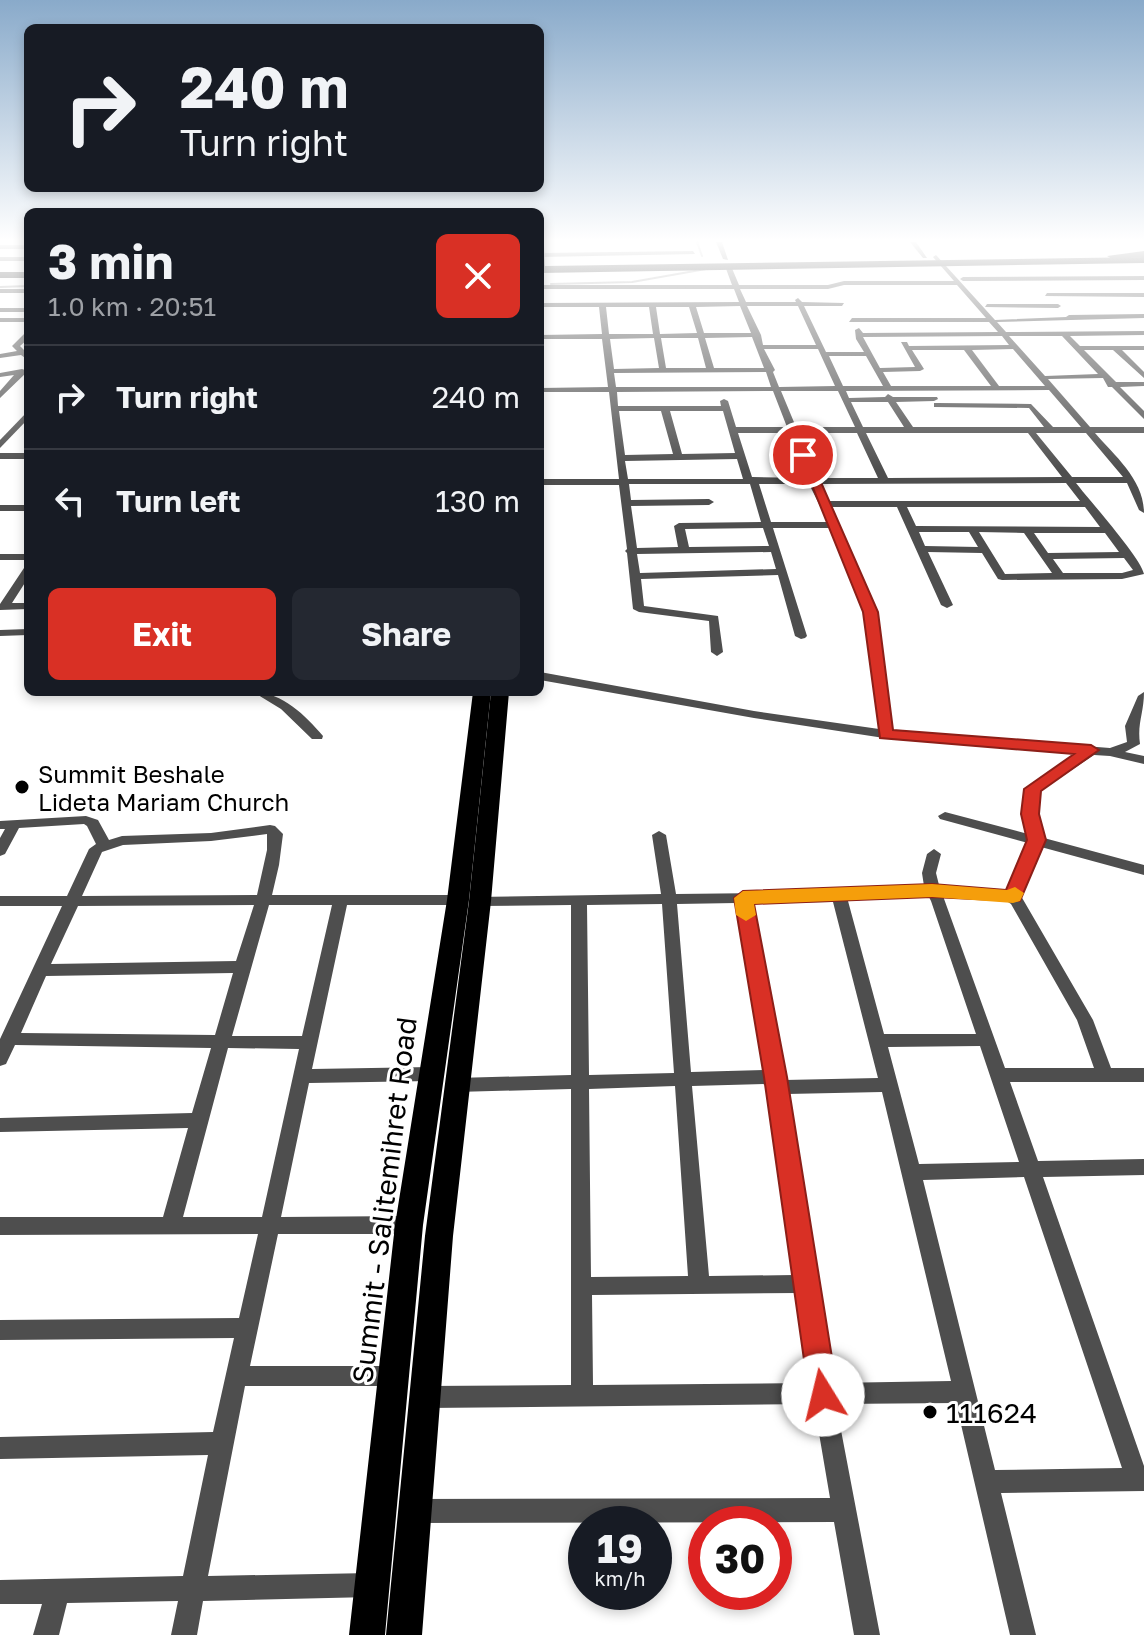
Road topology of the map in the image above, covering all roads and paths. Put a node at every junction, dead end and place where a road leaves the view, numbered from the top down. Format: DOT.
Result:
graph roads {
  1 [pos="604,318"];
  2 [pos="654,318"];
  3 [pos="696,318"];
  4 [pos="750,318"];
  5 [pos="807,318"];
  6 [pos="1059,318"];
  7 [pos="1070,318"];
  8 [pos="0,320"];
  9 [pos="14,320"];
  10 [pos="24,320"];
  11 [pos="852,320"];
  12 [pos="994,320"];
  13 [pos="0,332"];
  14 [pos="1086,333"];
  15 [pos="1144,333"];
  16 [pos="1007,334"];
  17 [pos="1064,334"];
  18 [pos="701,335"];
  19 [pos="757,335"];
  20 [pos="859,335"];
  21 [pos="896,335"];
  22 [pos="606,336"];
  23 [pos="656,336"];
  24 [pos="544,337"];
  25 [pos="0,347"];
  26 [pos="762,347"];
  27 [pos="966,347"];
  28 [pos="1014,347"];
  29 [pos="907,348"];
  30 [pos="1078,348"];
  31 [pos="1115,348"];
  32 [pos="1144,348"];
  33 [pos="822,350"];
  34 [pos="23,352"];
  35 [pos="869,354"];
  36 [pos="0,356"];
  37 [pos="1129,362"];
  38 [pos="1144,362"];
  39 [pos="771,370"];
  40 [pos="880,370"];
  41 [pos="24,371"];
  42 [pos="611,371"];
  43 [pos="663,371"];
  44 [pos="711,371"];
  45 [pos="24,372"];
  46 [pos="0,375"];
  47 [pos="1102,376"];
  48 [pos="1144,376"];
  49 [pos="1048,377"];
  50 [pos="1144,384"];
  51 [pos="1111,385"];
  52 [pos="885,388"];
  53 [pos="927,388"];
  54 [pos="997,388"];
  55 [pos="1050,388"];
  56 [pos="721,389"];
  57 [pos="778,389"];
  58 [pos="841,389"];
  59 [pos="544,390"];
  60 [pos="613,390"];
  61 [pos="0,396"];
  62 [pos="1126,398"];
  63 [pos="1144,398"];
  64 [pos="847,400"];
  65 [pos="891,400"];
  66 [pos="936,402"];
  67 [pos="982,405"];
  68 [pos="726,408"];
  69 [pos="615,409"];
  70 [pos="665,409"];
  71 [pos="1142,412"];
  72 [pos="0,425"];
  73 [pos="23,425"];
  74 [pos="954,429"];
  75 [pos="1050,429"];
  76 [pos="734,430"];
  77 [pos="794,430"];
  78 [pos="861,430"];
  79 [pos="910,430"];
  80 [pos="1000,430"];
  81 [pos="1030,430"];
  82 [pos="1090,430"];
  83 [pos="1144,430"];
  84 [pos="0,445"];
  85 [pos="0,456"];
  86 [pos="24,456"];
  87 [pos="740,456"];
  88 [pos="678,457"];
  89 [pos="620,458"];
  90 [pos="1068,479"];
  91 [pos="622,480"];
  92 [pos="705,480"];
  93 [pos="750,480"];
  94 [pos="812,480"];
  95 [pos="884,480"];
  96 [pos="1130,480"];
  97 [pos="544,482"];
  98 [pos="1144,490"];
  99 [pos="709,502"];
  100 [pos="625,503"];
  101 [pos="674,503"];
  102 [pos="823,504"];
  103 [pos="901,504"];
  104 [pos="1088,504"];
  105 [pos="0,508"];
  106 [pos="24,508"];
  107 [pos="1144,510"];
  108 [pos="714,525"];
  109 [pos="768,525"];
  110 [pos="834,525"];
  111 [pos="679,526"];
  112 [pos="913,529"];
  113 [pos="973,530"];
  114 [pos="1027,530"];
  115 [pos="1109,530"];
  116 [pos="775,549"];
  117 [pos="922,549"];
  118 [pos="684,550"];
  119 [pos="984,550"];
  120 [pos="630,551"];
  121 [pos="1128,555"];
  122 [pos="1046,556"];
  123 [pos="0,557"];
  124 [pos="24,557"];
  125 [pos="782,572"];
  126 [pos="24,576"];
  127 [pos="634,576"];
  128 [pos="1060,577"];
  129 [pos="947,605"];
  130 [pos="24,606"];
  131 [pos="2,607"];
  132 [pos="24,632"];
  133 [pos="0,633"];
  134 [pos="801,636"];
  135 [pos="717,652"];
  136 [pos="544,677"];
  137 [pos="266,696"];
  138 [pos="482,696"];
  139 [pos="499,696"];
  140 [pos="1144,696"];
  141 [pos="886,734"];
  142 [pos="317,736"];
  143 [pos="1091,750"];
  144 [pos="1110,752"];
  145 [pos="1144,760"];
  146 [pos="482,765"];
  147 [pos="945,816"];
  148 [pos="7,825"];
  149 [pos="659,835"];
  150 [pos="1037,840"];
  151 [pos="104,845"];
  152 [pos="0,851"];
  153 [pos="934,854"];
  154 [pos="1144,870"];
  155 [pos="932,890"];
  156 [pos="839,897"];
  157 [pos="1013,897"];
  158 [pos="743,898"];
  159 [pos="669,899"];
  160 [pos="469,900"];
  161 [pos="579,900"];
  162 [pos="0,901"];
  163 [pos="70,901"];
  164 [pos="261,902"];
  165 [pos="340,902"];
  166 [pos="243,967"];
  167 [pos="40,970"];
  168 [pos="9,1039"];
  169 [pos="985,1040"];
  170 [pos="223,1041"];
  171 [pos="876,1041"];
  172 [pos="308,1043"];
  173 [pos="0,1059"];
  174 [pos="998,1075"];
  175 [pos="1105,1075"];
  176 [pos="1144,1075"];
  177 [pos="301,1076"];
  178 [pos="444,1080"];
  179 [pos="683,1080"];
  180 [pos="580,1082"];
  181 [pos="776,1082"];
  182 [pos="888,1085"];
  183 [pos="198,1120"];
  184 [pos="0,1125"];
  185 [pos="1144,1167"];
  186 [pos="1030,1170"];
  187 [pos="912,1172"];
  188 [pos="171,1225"];
  189 [pos="270,1225"];
  190 [pos="409,1225"];
  191 [pos="0,1226"];
  192 [pos="699,1284"];
  193 [pos="806,1284"];
  194 [pos="582,1286"];
  195 [pos="247,1328"];
  196 [pos="0,1330"];
  197 [pos="238,1376"];
  198 [pos="392,1376"];
  199 [pos="963,1392"];
  200 [pos="582,1394"];
  201 [pos="823,1395"];
  202 [pos="424,1397"];
  203 [pos="222,1443"];
  204 [pos="0,1448"];
  205 [pos="1141,1479"];
  206 [pos="987,1482"];
  207 [pos="845,1510"];
  208 [pos="413,1511"];
  209 [pos="371,1585"];
  210 [pos="194,1589"];
  211 [pos="58,1591"];
  212 [pos="0,1592"];
  213 [pos="46,1635"];
  214 [pos="184,1635"];
  215 [pos="367,1635"];
  216 [pos="404,1635"];
  217 [pos="867,1635"];
  218 [pos="1023,1635"];
  1 -- 22 [label="street"];
  2 -- 23 [label="street"];
  3 -- 18 [label="street"];
  4 -- 19 [label="street"];
  5 -- 33 [label="street"];
  6 -- 12 [label="street"];
  7 -- 14 [label="street"];
  8 -- 9 [label="street"];
  9 -- 10 [label="street"];
  9 -- 13 [label="street"];
  11 -- 12 [label="street"];
  11 -- 20 [label="street"];
  12 -- 16 [label="street"];
  14 -- 15 [label="street"];
  14 -- 17 [label="street"];
  16 -- 17 [label="street"];
  16 -- 21 [label="street"];
  16 -- 28 [label="street"];
  16 -- 49 [label="street"];
  17 -- 30 [label="street"];
  18 -- 19 [label="street"];
  18 -- 23 [label="street"];
  18 -- 44 [label="street"];
  19 -- 26 [label="street"];
  20 -- 21 [label="street"];
  20 -- 35 [label="street"];
  21 -- 29 [label="street"];
  22 -- 23 [label="street"];
  22 -- 24 [label="street"];
  22 -- 42 [label="street"];
  23 -- 43 [label="street"];
  25 -- 34 [label="street"];
  26 -- 33 [label="street"];
  26 -- 39 [label="street"];
  27 -- 28 [label="street"];
  27 -- 29 [label="street"];
  27 -- 54 [label="street"];
  28 -- 55 [label="street"];
  29 -- 40 [label="street"];
  30 -- 31 [label="street"];
  30 -- 47 [label="street"];
  31 -- 32 [label="street"];
  31 -- 37 [label="street"];
  33 -- 35 [label="street"];
  33 -- 58 [label="street"];
  34 -- 36 [label="street"];
  35 -- 40 [label="street"];
  37 -- 38 [label="street"];
  37 -- 48 [label="street"];
  39 -- 44 [label="street"];
  39 -- 57 [label="street"];
  40 -- 52 [label="street"];
  41 -- 46 [label="street"];
  42 -- 43 [label="street"];
  42 -- 60 [label="street"];
  43 -- 44 [label="street"];
  45 -- 61 [label="street"];
  47 -- 49 [label="street"];
  47 -- 51 [label="street"];
  49 -- 82 [label="street"];
  50 -- 51 [label="street"];
  51 -- 62 [label="street"];
  52 -- 53 [label="street"];
  52 -- 58 [label="street"];
  52 -- 65 [label="street"];
  53 -- 54 [label="street"];
  53 -- 66 [label="street"];
  54 -- 55 [label="street"];
  55 -- 82 [label="street"];
  56 -- 57 [label="street"];
  56 -- 60 [label="street"];
  56 -- 68 [label="street"];
  57 -- 58 [label="street"];
  57 -- 77 [label="street"];
  58 -- 64 [label="street"];
  59 -- 60 [label="street"];
  60 -- 69 [label="street"];
  62 -- 63 [label="street"];
  62 -- 71 [label="street"];
  64 -- 65 [label="street"];
  64 -- 78 [label="street"];
  65 -- 66 [label="street"];
  65 -- 79 [label="street"];
  66 -- 67 [label="street"];
  66 -- 74 [label="street"];
  67 -- 75 [label="street"];
  67 -- 80 [label="street"];
  68 -- 70 [label="street"];
  68 -- 76 [label="street"];
  69 -- 70 [label="street"];
  69 -- 89 [label="street"];
  70 -- 88 [label="street"];
  72 -- 73 [label="street"];
  73 -- 84 [label="street"];
  74 -- 79 [label="street"];
  74 -- 80 [label="street"];
  75 -- 81 [label="street"];
  75 -- 82 [label="street"];
  76 -- 77 [label="street"];
  76 -- 87 [label="street"];
  77 -- 78 [label="street"];
  77 -- 94 [label="street"];
  78 -- 79 [label="street"];
  78 -- 95 [label="street"];
  80 -- 81 [label="street"];
  81 -- 90 [label="street"];
  82 -- 83 [label="street"];
  82 -- 96 [label="street"];
  82 -- 98 [label="street"];
  85 -- 86 [label="street"];
  87 -- 88 [label="street"];
  87 -- 93 [label="street"];
  88 -- 89 [label="street"];
  89 -- 91 [label="street"];
  90 -- 95 [label="street"];
  90 -- 96 [label="street"];
  90 -- 104 [label="street"];
  91 -- 92 [label="street"];
  91 -- 97 [label="street"];
  91 -- 100 [label="street"];
  92 -- 93 [label="street"];
  92 -- 99 [label="street"];
  93 -- 94 [label="street"];
  93 -- 109 [label="street"];
  94 -- 95 [label="street"];
  94 -- 102 [label="street"];
  96 -- 107 [label="street"];
  99 -- 101 [label="street"];
  99 -- 108 [label="street"];
  100 -- 101 [label="street"];
  100 -- 120 [label="street"];
  101 -- 111 [label="street"];
  102 -- 103 [label="street"];
  102 -- 110 [label="street"];
  103 -- 104 [label="street"];
  103 -- 112 [label="street"];
  104 -- 115 [label="street"];
  105 -- 106 [label="street"];
  108 -- 109 [label="street"];
  108 -- 111 [label="street"];
  109 -- 110 [label="street"];
  109 -- 116 [label="street"];
  110 -- 141 [label="street"];
  111 -- 118 [label="street"];
  112 -- 113 [label="street"];
  112 -- 117 [label="street"];
  113 -- 114 [label="street"];
  113 -- 119 [label="street"];
  114 -- 115 [label="street"];
  114 -- 122 [label="street"];
  115 -- 121 [label="street"];
  116 -- 118 [label="street"];
  116 -- 125 [label="street"];
  117 -- 119 [label="street"];
  117 -- 129 [label="street"];
  118 -- 120 [label="street"];
  119 -- 128 [label="street"];
  120 -- 127 [label="street"];
  121 -- 122 [label="street"];
  121 -- 128 [label="street"];
  122 -- 128 [label="street"];
  123 -- 124 [label="street"];
  125 -- 127 [label="street"];
  125 -- 134 [label="street"];
  126 -- 131 [label="street"];
  127 -- 135 [label="street"];
  130 -- 131 [label="street"];
  132 -- 133 [label="street"];
  136 -- 141 [label="street"];
  137 -- 142 [label="street"];
  138 -- 146 [label="main road, Summit - Salitemihret Road"];
  139 -- 146 [label="main road"];
  140 -- 144 [label="street"];
  141 -- 143 [label="street"];
  143 -- 144 [label="street"];
  143 -- 150 [label="street"];
  144 -- 145 [label="street"];
  146 -- 160 [label="main road, Summit - Salitemihret Road"];
  147 -- 150 [label="street"];
  148 -- 151 [label="street"];
  148 -- 152 [label="street"];
  149 -- 159 [label="street"];
  150 -- 154 [label="street"];
  150 -- 157 [label="street"];
  151 -- 163 [label="street"];
  151 -- 164 [label="street"];
  153 -- 155 [label="street"];
  155 -- 156 [label="street"];
  155 -- 157 [label="street"];
  155 -- 169 [label="street"];
  156 -- 158 [label="street"];
  156 -- 171 [label="street"];
  157 -- 175 [label="street"];
  158 -- 159 [label="street"];
  158 -- 181 [label="street"];
  159 -- 161 [label="street"];
  159 -- 179 [label="street"];
  160 -- 161 [label="street"];
  160 -- 165 [label="street"];
  160 -- 178 [label="main road, Summit - Salitemihret Road"];
  161 -- 180 [label="street"];
  162 -- 163 [label="street"];
  163 -- 164 [label="street"];
  163 -- 167 [label="street"];
  164 -- 165 [label="street"];
  164 -- 166 [label="street"];
  165 -- 172 [label="street"];
  166 -- 167 [label="street"];
  166 -- 170 [label="street"];
  167 -- 168 [label="street"];
  168 -- 170 [label="street"];
  168 -- 173 [label="street"];
  169 -- 171 [label="street"];
  169 -- 174 [label="street"];
  170 -- 172 [label="street"];
  170 -- 183 [label="street"];
  171 -- 182 [label="street"];
  172 -- 177 [label="street"];
  174 -- 175 [label="street"];
  174 -- 186 [label="street"];
  175 -- 176 [label="street"];
  177 -- 178 [label="street"];
  177 -- 189 [label="street"];
  178 -- 180 [label="street"];
  178 -- 190 [label="main road, Summit - Salitemihret Road"];
  178 -- 202 [label="main road"];
  179 -- 180 [label="street"];
  179 -- 181 [label="street"];
  179 -- 192 [label="street"];
  180 -- 194 [label="street"];
  181 -- 182 [label="street"];
  181 -- 193 [label="street"];
  182 -- 187 [label="street"];
  183 -- 184 [label="street"];
  183 -- 188 [label="street"];
  185 -- 186 [label="street"];
  186 -- 187 [label="street"];
  186 -- 205 [label="street"];
  187 -- 199 [label="street"];
  188 -- 189 [label="street"];
  188 -- 191 [label="street"];
  189 -- 190 [label="street"];
  189 -- 195 [label="street"];
  190 -- 198 [label="main road, Summit - Salitemihret Road"];
  192 -- 193 [label="street"];
  192 -- 194 [label="street"];
  193 -- 201 [label="street"];
  194 -- 200 [label="street"];
  195 -- 196 [label="street"];
  195 -- 197 [label="street"];
  197 -- 198 [label="street"];
  197 -- 203 [label="street"];
  198 -- 209 [label="main road, Summit - Salitemihret Road"];
  199 -- 201 [label="street"];
  199 -- 206 [label="street"];
  200 -- 201 [label="street"];
  200 -- 202 [label="street"];
  201 -- 207 [label="street"];
  202 -- 208 [label="main road"];
  203 -- 204 [label="street"];
  203 -- 210 [label="street"];
  205 -- 206 [label="street"];
  206 -- 218 [label="street"];
  207 -- 208 [label="street"];
  207 -- 217 [label="street"];
  208 -- 216 [label="main road"];
  209 -- 210 [label="street"];
  209 -- 215 [label="main road, Summit - Salitemihret Road"];
  210 -- 211 [label="street"];
  210 -- 214 [label="street"];
  211 -- 212 [label="street"];
  211 -- 213 [label="street"];
}
